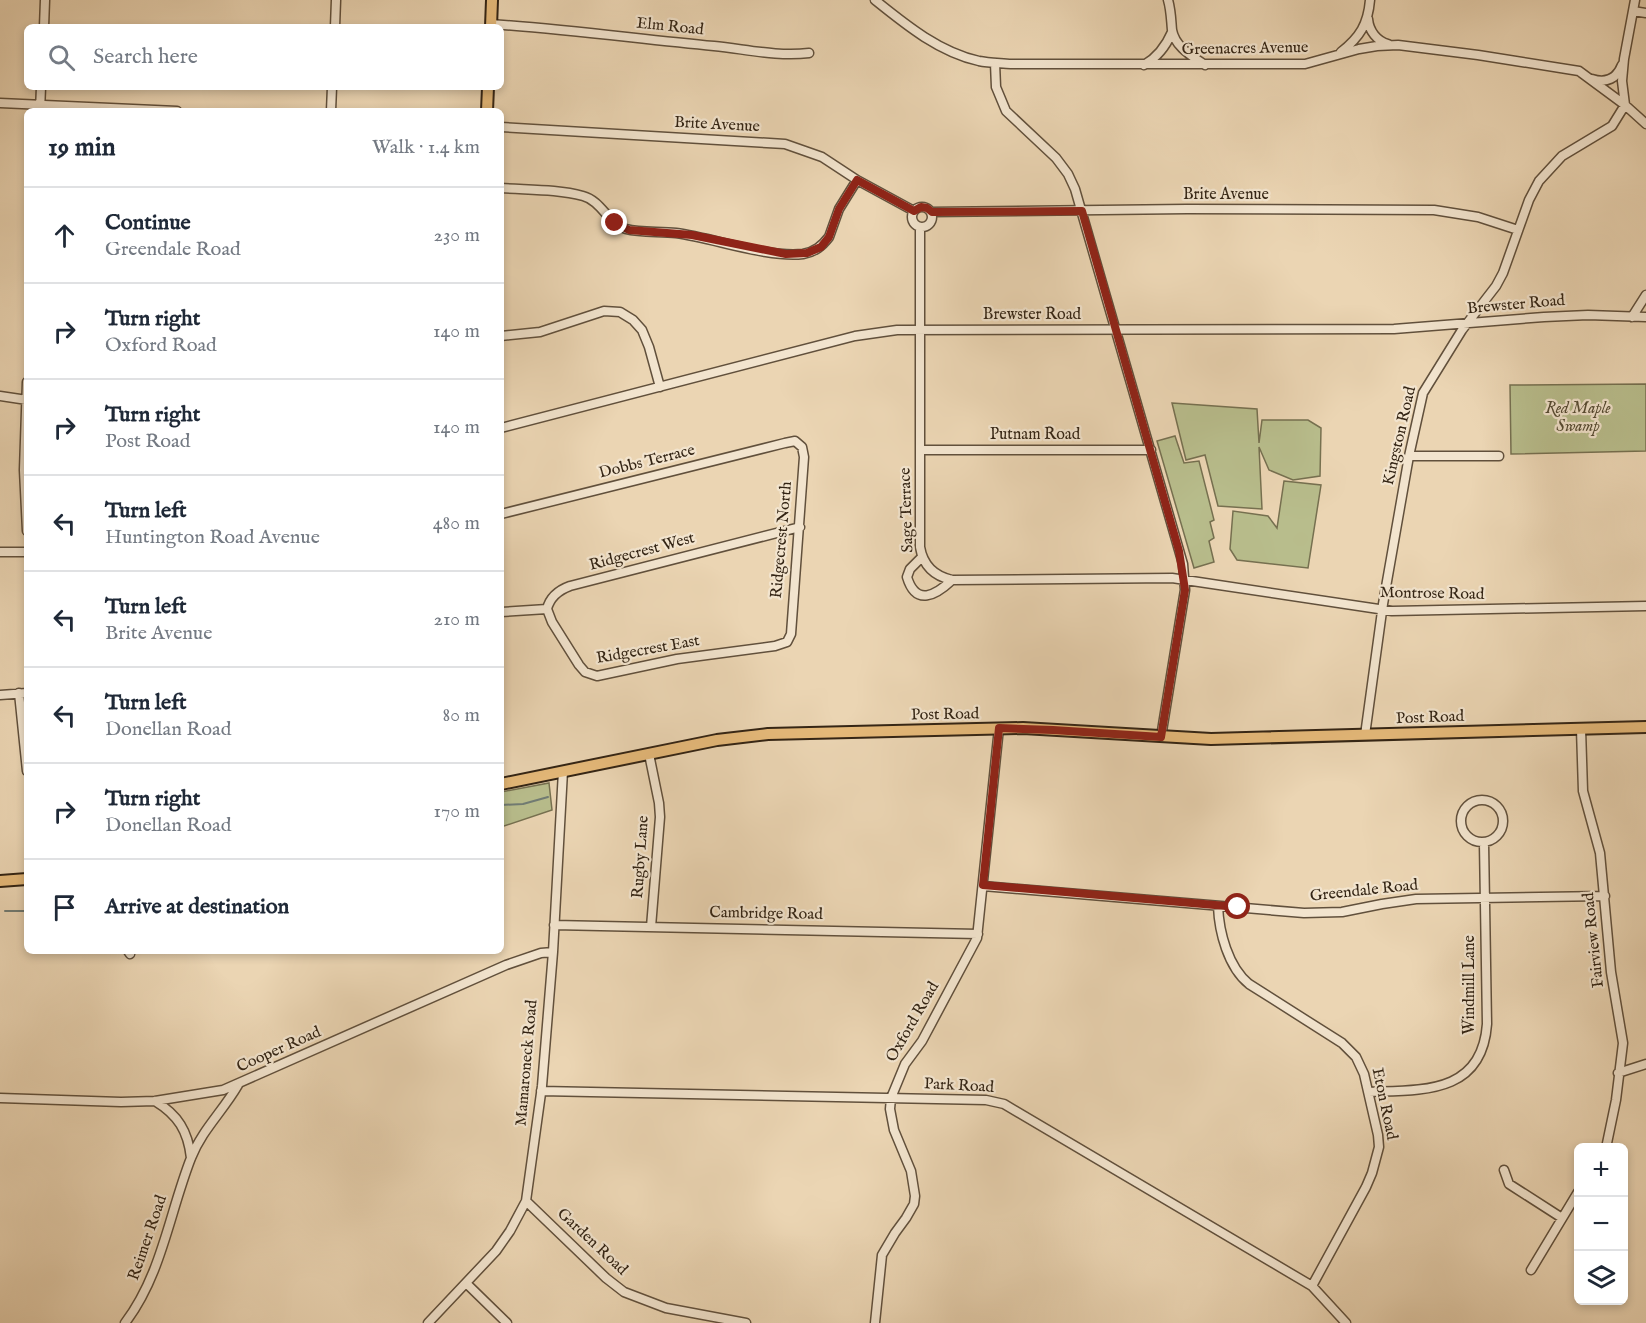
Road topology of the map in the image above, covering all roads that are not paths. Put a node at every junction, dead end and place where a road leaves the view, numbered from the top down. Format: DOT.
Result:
graph roads {
  1 [pos="45,0"];
  2 [pos="336,0"];
  3 [pos="492,0"];
  4 [pos="874,0"];
  5 [pos="1167,0"];
  6 [pos="1370,0"];
  7 [pos="1635,0"];
  8 [pos="1634,11"];
  9 [pos="1646,13"];
  10 [pos="1368,18"];
  11 [pos="44,24"];
  12 [pos="335,24"];
  13 [pos="491,24"];
  14 [pos="504,26"];
  15 [pos="1172,32"];
  16 [pos="1391,45"];
  17 [pos="809,53"];
  18 [pos="1333,57"];
  19 [pos="1624,59"];
  20 [pos="995,63"];
  21 [pos="1143,65"];
  22 [pos="1205,65"];
  23 [pos="1590,78"];
  24 [pos="41,90"];
  25 [pos="332,90"];
  26 [pos="488,90"];
  27 [pos="0,103"];
  28 [pos="1625,105"];
  29 [pos="40,108"];
  30 [pos="331,108"];
  31 [pos="487,108"];
  32 [pos="1646,124"];
  33 [pos="504,127"];
  34 [pos="857,180"];
  35 [pos="504,188"];
  36 [pos="914,211"];
  37 [pos="1082,211"];
  38 [pos="932,212"];
  39 [pos="920,227"];
  40 [pos="1518,230"];
  41 [pos="1646,295"];
  42 [pos="1632,317"];
  43 [pos="1646,317"];
  44 [pos="1466,324"];
  45 [pos="920,330"];
  46 [pos="1116,330"];
  47 [pos="504,336"];
  48 [pos="660,387"];
  49 [pos="0,396"];
  50 [pos="24,400"];
  51 [pos="504,427"];
  52 [pos="800,444"];
  53 [pos="920,450"];
  54 [pos="1151,450"];
  55 [pos="1409,456"];
  56 [pos="1499,456"];
  57 [pos="504,513"];
  58 [pos="800,527"];
  59 [pos="0,552"];
  60 [pos="24,552"];
  61 [pos="922,556"];
  62 [pos="1184,579"];
  63 [pos="951,580"];
  64 [pos="1646,606"];
  65 [pos="546,609"];
  66 [pos="1383,609"];
  67 [pos="504,612"];
  68 [pos="789,640"];
  69 [pos="23,693"];
  70 [pos="0,695"];
  71 [pos="24,712"];
  72 [pos="1646,727"];
  73 [pos="999,728"];
  74 [pos="1581,729"];
  75 [pos="1365,735"];
  76 [pos="1161,737"];
  77 [pos="649,754"];
  78 [pos="563,771"];
  79 [pos="504,783"];
  80 [pos="1484,843"];
  81 [pos="24,879"];
  82 [pos="0,881"];
  83 [pos="983,885"];
  84 [pos="1605,896"];
  85 [pos="1484,897"];
  86 [pos="1218,906"];
  87 [pos="554,926"];
  88 [pos="651,927"];
  89 [pos="978,934"];
  90 [pos="553,952"];
  91 [pos="1646,1064"];
  92 [pos="1618,1072"];
  93 [pos="238,1085"];
  94 [pos="541,1091"];
  95 [pos="1369,1092"];
  96 [pos="0,1098"];
  97 [pos="891,1098"];
  98 [pos="155,1101"];
  99 [pos="1607,1143"];
  100 [pos="191,1158"];
  101 [pos="1503,1170"];
  102 [pos="1575,1197"];
  103 [pos="526,1201"];
  104 [pos="1562,1218"];
  105 [pos="1531,1270"];
  106 [pos="467,1284"];
  107 [pos="1312,1286"];
  108 [pos="125,1323"];
  109 [pos="428,1323"];
  110 [pos="507,1323"];
  111 [pos="746,1323"];
  112 [pos="875,1323"];
  113 [pos="1346,1323"];
  1 -- 11 [label="street"];
  2 -- 12 [label="street"];
  3 -- 13 [label="main road"];
  4 -- 20 [label="street, Greenacres Avenue"];
  5 -- 15 [label="street"];
  6 -- 10 [label="street"];
  7 -- 8 [label="street"];
  8 -- 9 [label="street"];
  8 -- 19 [label="street"];
  10 -- 16 [label="street"];
  10 -- 18 [label="street"];
  14 -- 17 [label="street, Elm Road"];
  15 -- 21 [label="street"];
  15 -- 22 [label="street"];
  16 -- 18 [label="street, Greenacres Avenue"];
  16 -- 23 [label="street, Greenacres Avenue"];
  18 -- 22 [label="street, Greenacres Avenue"];
  19 -- 23 [label="street"];
  19 -- 28 [label="street"];
  20 -- 21 [label="street, Greenacres Avenue"];
  20 -- 37 [label="street"];
  21 -- 22 [label="street, Greenacres Avenue"];
  23 -- 28 [label="street, Greenacres Avenue"];
  24 -- 29 [label="street"];
  25 -- 30 [label="street"];
  26 -- 31 [label="main road"];
  27 -- 29 [label="street"];
  28 -- 32 [label="street, Greenacres Avenue"];
  28 -- 40 [label="street, Kingston Road"];
  33 -- 34 [label="street, Brite Avenue"];
  34 -- 35 [label="street"];
  34 -- 36 [label="street, Brite Avenue"];
  36 -- 38 [label="street, Brite Avenue"];
  36 -- 39 [label="street"];
  37 -- 38 [label="street, Brite Avenue"];
  37 -- 40 [label="street, Brite Avenue"];
  37 -- 46 [label="street"];
  38 -- 39 [label="street"];
  39 -- 45 [label="street, Sage Terrace"];
  40 -- 44 [label="street, Kingston Road"];
  41 -- 42 [label="street"];
  42 -- 43 [label="street, Brewster Road"];
  42 -- 44 [label="street, Brewster Road"];
  44 -- 46 [label="street, Brewster Road"];
  44 -- 55 [label="street, Kingston Road"];
  45 -- 46 [label="street, Brewster Road"];
  45 -- 48 [label="street, Brewster Road"];
  45 -- 53 [label="street, Sage Terrace"];
  46 -- 54 [label="street"];
  47 -- 48 [label="street"];
  48 -- 51 [label="street, Brewster Road"];
  49 -- 50 [label="street"];
  52 -- 57 [label="street, Dobbs Terrace"];
  52 -- 58 [label="street, Ridgecrest North"];
  53 -- 54 [label="street, Putnam Road"];
  53 -- 61 [label="street, Sage Terrace"];
  54 -- 62 [label="street"];
  55 -- 56 [label="street"];
  55 -- 66 [label="street, Kingston Road"];
  58 -- 65 [label="street, Ridgecrest West"];
  58 -- 68 [label="street, Ridgecrest North"];
  59 -- 60 [label="street"];
  61 -- 63 [label="street, Sage Terrace"];
  61 -- 63 [label="street"];
  62 -- 63 [label="street"];
  62 -- 66 [label="street, Montrose Road"];
  62 -- 76 [label="street"];
  64 -- 66 [label="street, Montrose Road"];
  65 -- 67 [label="street"];
  65 -- 68 [label="street, Ridgecrest East"];
  66 -- 75 [label="street, Kingston Road"];
  69 -- 70 [label="street"];
  69 -- 71 [label="street"];
  72 -- 74 [label="main road, Post Road"];
  73 -- 76 [label="main road, Post Road"];
  73 -- 77 [label="main road, Post Road"];
  73 -- 83 [label="street, Oxford Road"];
  74 -- 75 [label="main road, Post Road"];
  74 -- 84 [label="street, Fairview Road"];
  75 -- 76 [label="main road, Post Road"];
  77 -- 78 [label="main road, Post Road"];
  77 -- 88 [label="street, Rugby Lane"];
  78 -- 79 [label="main road, Post Road"];
  78 -- 87 [label="street, Mamaroneck Road"];
  80 -- 80 [label="street"];
  80 -- 85 [label="street, Windmill Lane"];
  81 -- 82 [label="main road"];
  83 -- 86 [label="street, Greendale Road"];
  83 -- 89 [label="street, Oxford Road"];
  84 -- 85 [label="street, Greendale Road"];
  84 -- 92 [label="street, Fairview Road"];
  85 -- 86 [label="street, Greendale Road"];
  85 -- 95 [label="street, Windmill Lane"];
  86 -- 95 [label="street, Eton Road"];
  87 -- 88 [label="street, Cambridge Road"];
  87 -- 90 [label="street, Mamaroneck Road"];
  88 -- 89 [label="street, Cambridge Road"];
  89 -- 97 [label="street, Oxford Road"];
  90 -- 93 [label="street, Cooper Road"];
  90 -- 94 [label="street, Mamaroneck Road"];
  91 -- 92 [label="street"];
  92 -- 99 [label="street, Fairview Road"];
  93 -- 98 [label="street, Cooper Road"];
  93 -- 100 [label="street, Reimer Road"];
  94 -- 97 [label="street, Park Road"];
  94 -- 103 [label="street, Mamaroneck Road"];
  95 -- 107 [label="street, Eton Road"];
  96 -- 98 [label="street, Cooper Road"];
  97 -- 107 [label="street, Park Road"];
  97 -- 112 [label="street, Oxford Road"];
  98 -- 100 [label="street"];
  100 -- 108 [label="street, Reimer Road"];
  101 -- 104 [label="street"];
  102 -- 104 [label="street"];
  103 -- 106 [label="street, Mamaroneck Road"];
  103 -- 111 [label="street, Garden Road"];
  104 -- 105 [label="street"];
  106 -- 109 [label="street, Mamaroneck Road"];
  106 -- 110 [label="street"];
  107 -- 113 [label="street, Park Road"];
}
